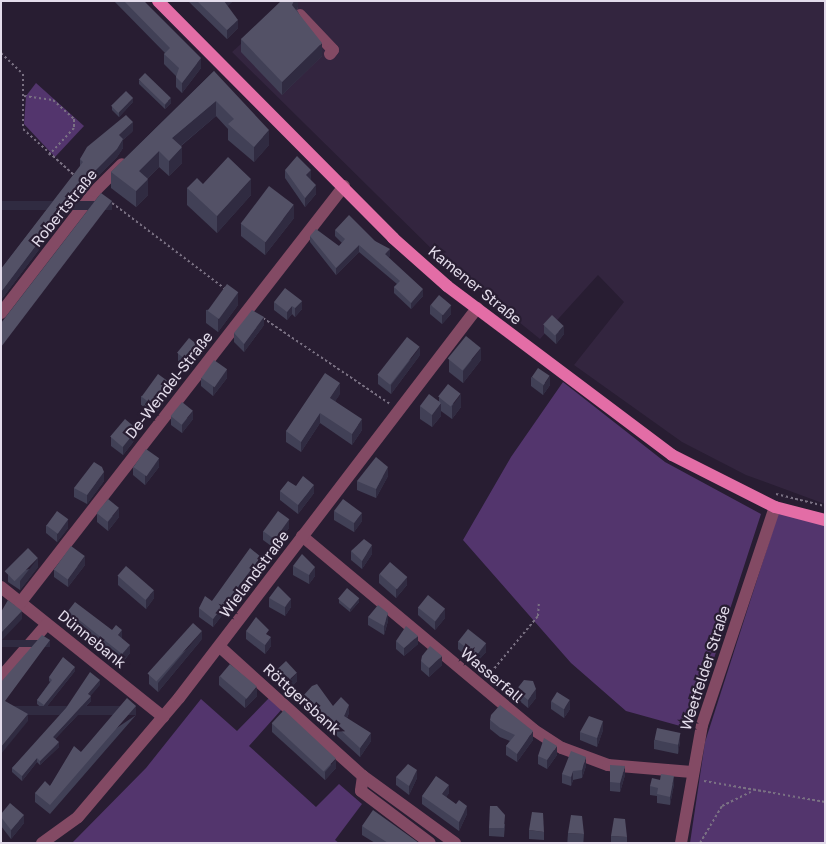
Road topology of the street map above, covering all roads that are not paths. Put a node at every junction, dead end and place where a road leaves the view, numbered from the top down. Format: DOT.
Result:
graph roads {
  1 [pos="158,1"];
  2 [pos="300,15"];
  3 [pos="330,54"];
  4 [pos="223,66"];
  5 [pos="213,76"];
  6 [pos="136,151"];
  7 [pos="344,186"];
  8 [pos="477,308"];
  9 [pos="1,314"];
  10 [pos="775,507"];
  11 [pos="825,520"];
  12 [pos="302,536"];
  13 [pos="1,587"];
  14 [pos="20,603"];
  15 [pos="47,624"];
  16 [pos="220,647"];
  17 [pos="1,677"];
  18 [pos="162,717"];
  19 [pos="692,775"];
  20 [pos="363,776"];
  21 [pos="414,814"];
  22 [pos="406,825"];
  23 [pos="433,828"];
  24 [pos="426,840"];
  25 [pos="42,843"];
  26 [pos="455,843"];
  27 [pos="681,843"];
  1 -- 4 [label="main road, Kamener Straße"];
  2 -- 3 [label="street"];
  4 -- 5 [label="street"];
  4 -- 7 [label="main road, Kamener Straße"];
  6 -- 9 [label="street, Robertstraße"];
  7 -- 8 [label="main road, Kamener Straße"];
  7 -- 14 [label="street, De-Wendel-Straße"];
  8 -- 10 [label="main road, Kamener Straße"];
  8 -- 12 [label="street, Wielandstraße"];
  10 -- 11 [label="main road, Kamener Straße"];
  10 -- 19 [label="street, Weetfelder Straße"];
  12 -- 16 [label="street, Wielandstraße"];
  12 -- 19 [label="street, Wasserfall"];
  13 -- 14 [label="street, Dünnebank"];
  14 -- 15 [label="street, Dünnebank"];
  15 -- 17 [label="street"];
  15 -- 18 [label="street, Dünnebank"];
  16 -- 18 [label="street, Wielandstraße"];
  16 -- 20 [label="street, Röttgersbank"];
  18 -- 25 [label="street, Wielandstraße"];
  19 -- 27 [label="street, Weetfelder Straße"];
  20 -- 21 [label="street, Röttgersbank"];
  20 -- 22 [label="street"];
  21 -- 22 [label="street"];
  21 -- 23 [label="street, Röttgersbank"];
  22 -- 24 [label="street"];
  23 -- 24 [label="street"];
  23 -- 26 [label="street, Röttgersbank"];
}
